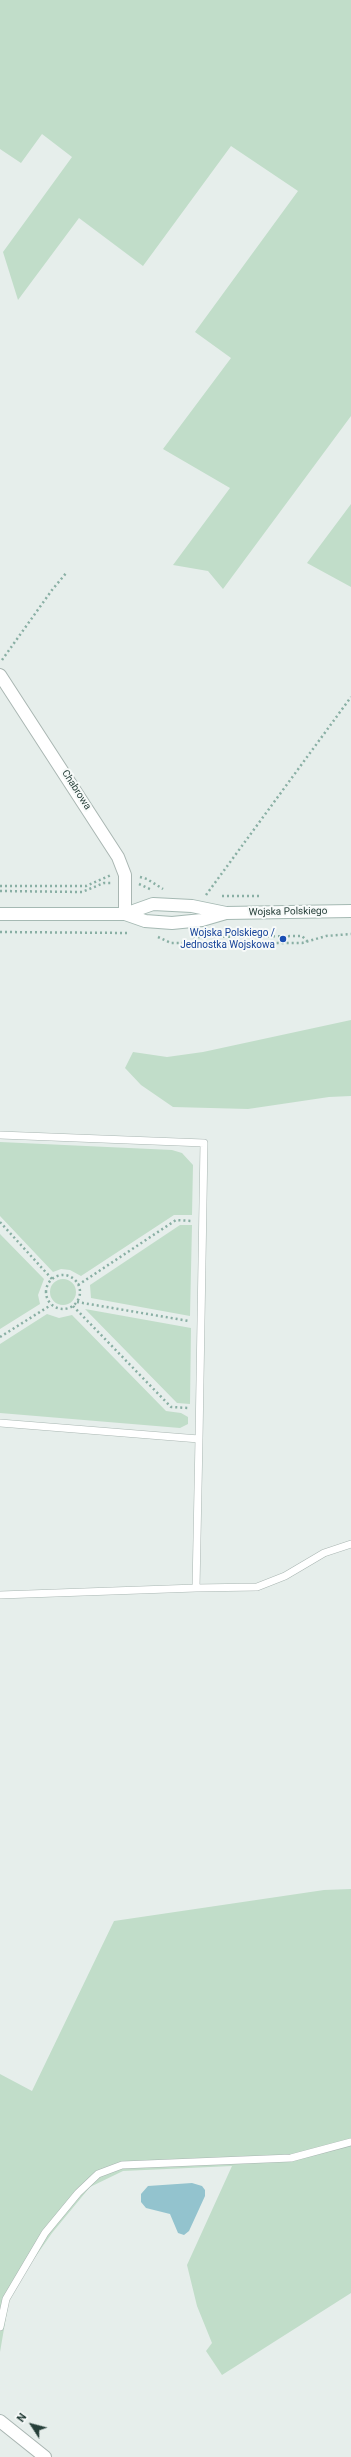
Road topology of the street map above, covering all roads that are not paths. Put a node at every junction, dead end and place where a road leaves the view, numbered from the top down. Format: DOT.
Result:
graph roads {
  1 [pos="0,674"];
  2 [pos="351,911"];
  3 [pos="1,913"];
  4 [pos="226,913"];
  5 [pos="125,914"];
  6 [pos="0,1135"];
  7 [pos="0,1423"];
  8 [pos="199,1439"];
  9 [pos="351,1544"];
  10 [pos="196,1588"];
  11 [pos="0,1596"];
  12 [pos="351,2142"];
  13 [pos="0,2327"];
  14 [pos="0,2421"];
  15 [pos="45,2457"];
  1 -- 5 [label="main road, Chabrowa"];
  2 -- 4 [label="main road, Wojska Polskiego"];
  3 -- 5 [label="main road, Wojska Polskiego"];
  4 -- 5 [label="main road, Wojska Polskiego"];
  4 -- 5 [label="main road, Wojska Polskiego"];
  6 -- 8 [label="lane"];
  7 -- 8 [label="lane"];
  8 -- 10 [label="lane"];
  9 -- 10 [label="lane"];
  10 -- 11 [label="lane"];
  12 -- 13 [label="lane"];
  14 -- 15 [label="main road"];
}
